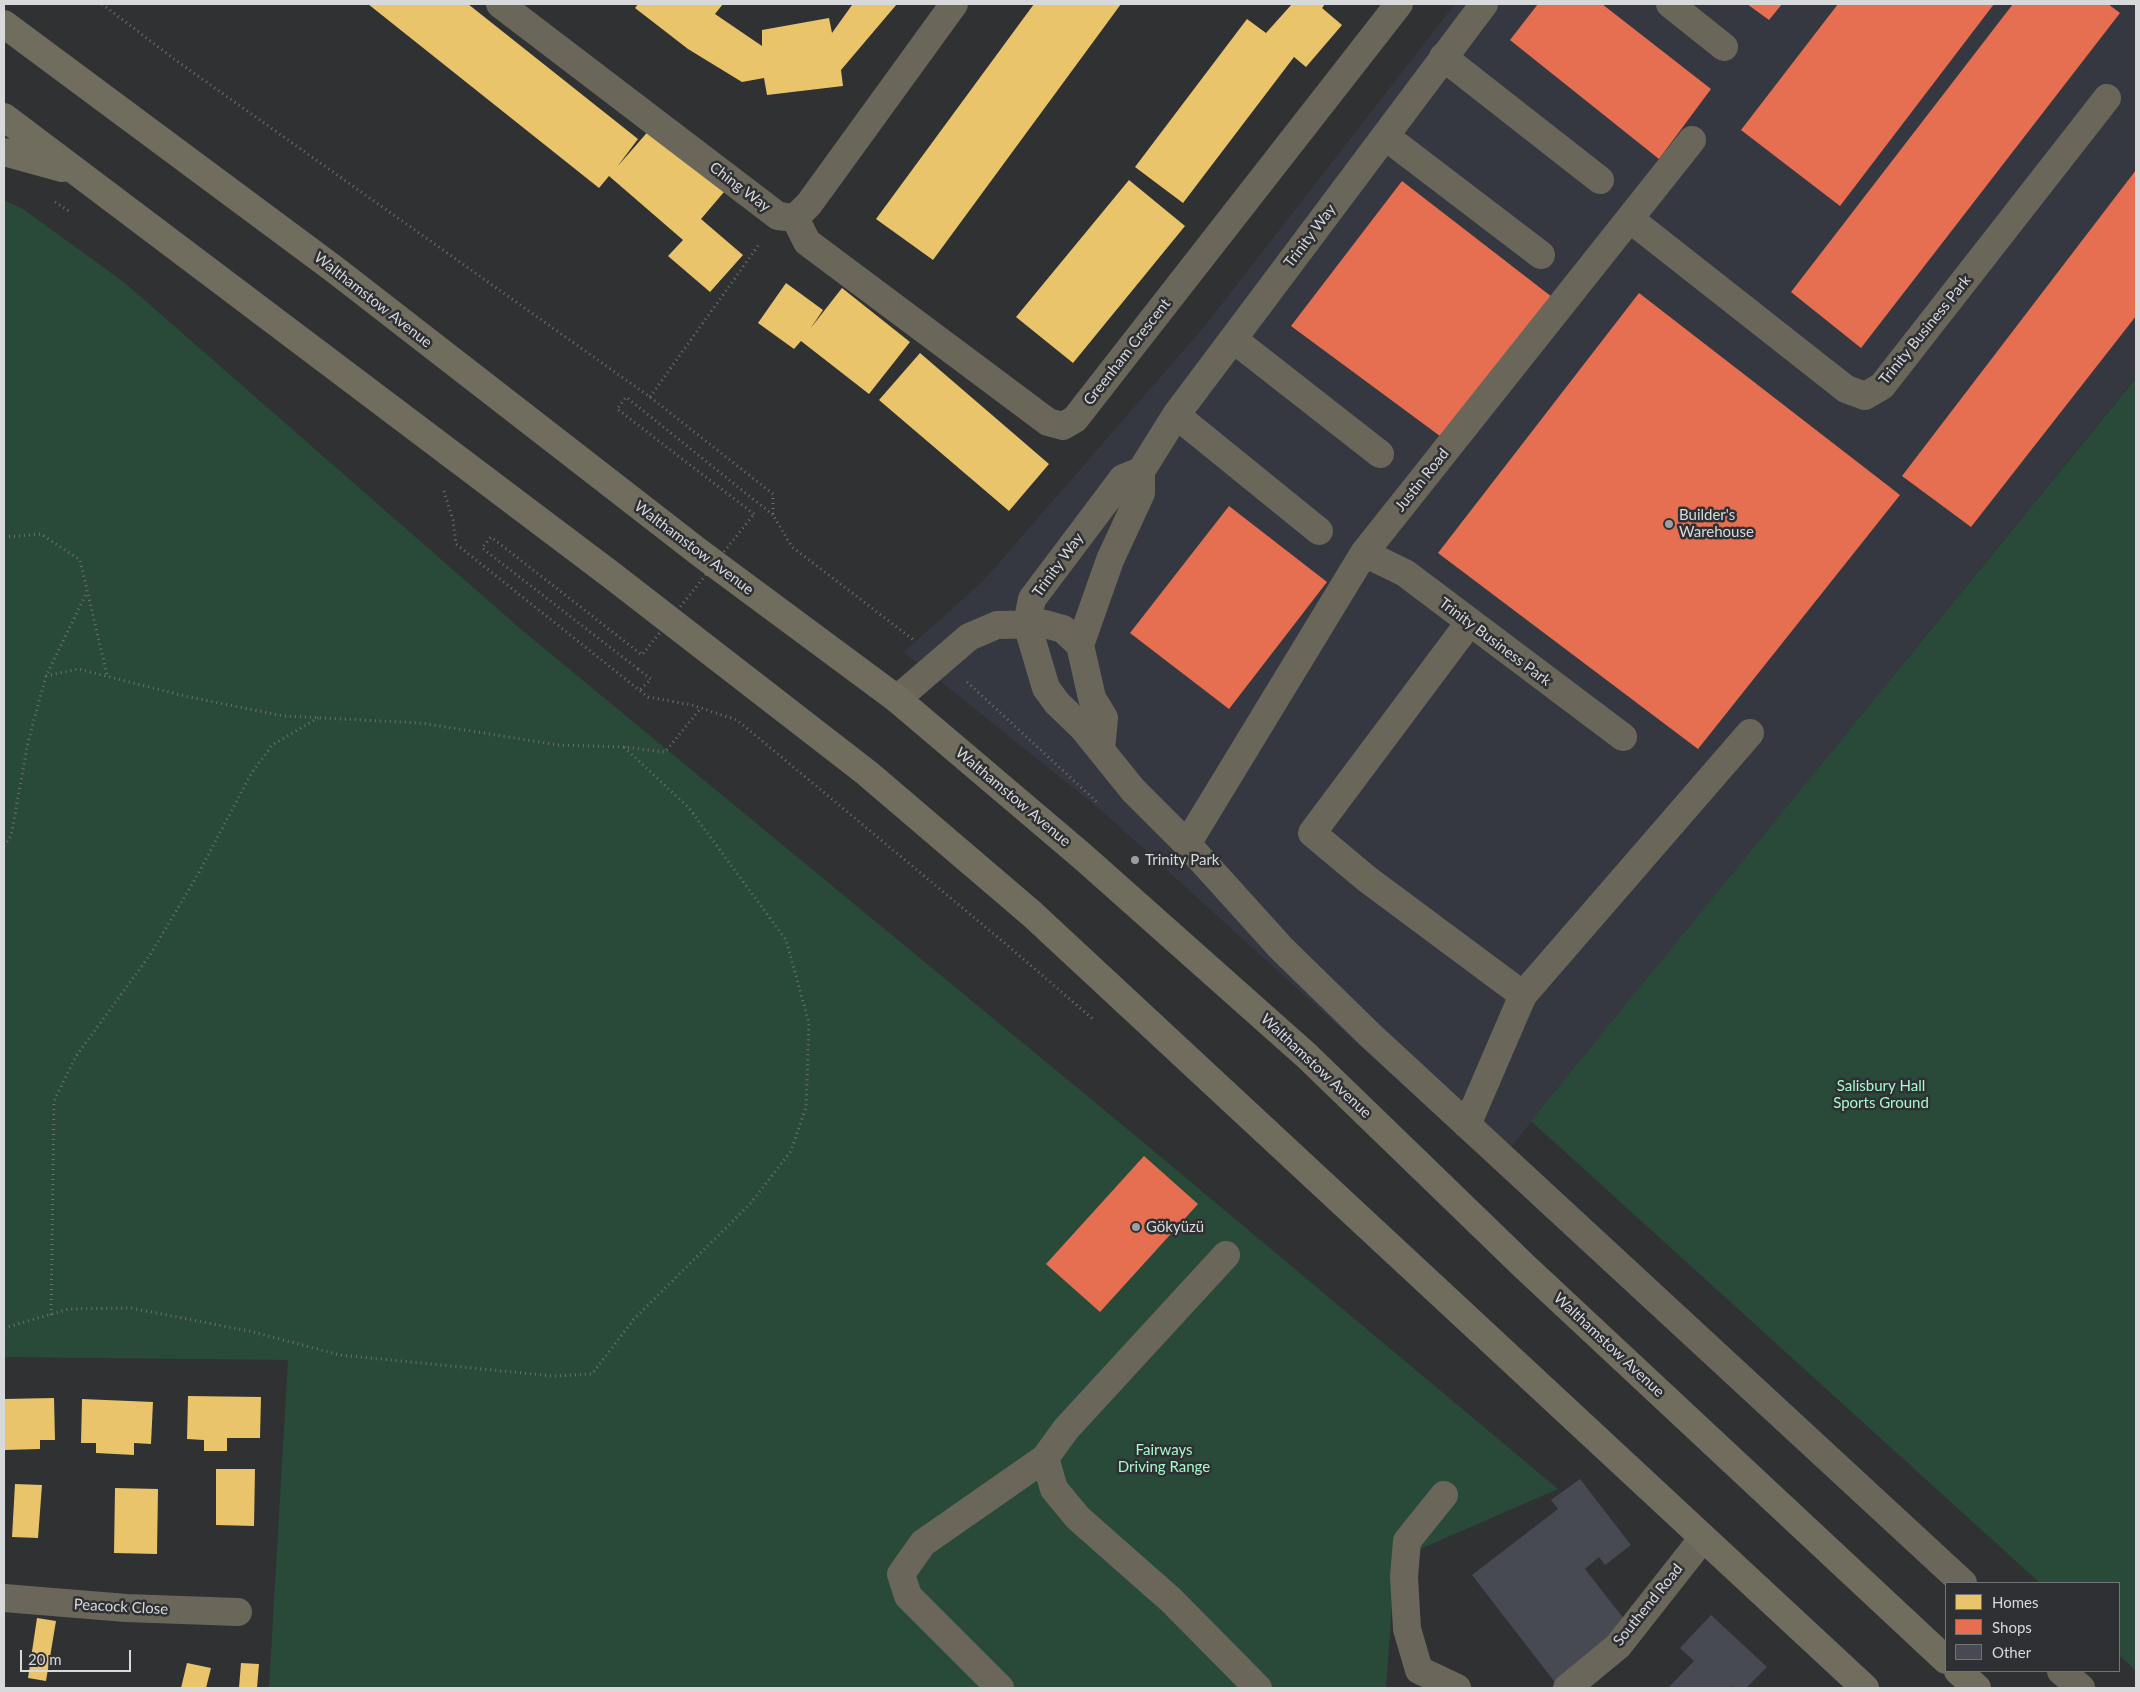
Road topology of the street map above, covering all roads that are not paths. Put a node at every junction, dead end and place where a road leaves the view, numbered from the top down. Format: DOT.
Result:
graph roads {
  1 [pos="500,4"];
  2 [pos="954,4"];
  3 [pos="1399,4"];
  4 [pos="1484,4"];
  5 [pos="1670,4"];
  6 [pos="4,24"];
  7 [pos="1724,47"];
  8 [pos="1443,57"];
  9 [pos="2107,98"];
  10 [pos="4,116"];
  11 [pos="1385,136"];
  12 [pos="1692,140"];
  13 [pos="4,152"];
  14 [pos="78,173"];
  15 [pos="1600,180"];
  16 [pos="787,217"];
  17 [pos="1630,219"];
  18 [pos="1542,255"];
  19 [pos="1233,339"];
  20 [pos="1176,415"];
  21 [pos="1380,454"];
  22 [pos="1140,471"];
  23 [pos="1319,531"];
  24 [pos="1364,553"];
  25 [pos="1469,622"];
  26 [pos="1027,624"];
  27 [pos="1080,646"];
  28 [pos="897,699"];
  29 [pos="1750,733"];
  30 [pos="1623,737"];
  31 [pos="1100,750"];
  32 [pos="1186,844"];
  33 [pos="1523,995"];
  34 [pos="1467,1125"];
  35 [pos="1226,1255"];
  36 [pos="1045,1458"];
  37 [pos="1444,1495"];
  38 [pos="1703,1538"];
  39 [pos="1962,1582"];
  40 [pos="4,1598"];
  41 [pos="238,1612"];
  42 [pos="1945,1659"];
  43 [pos="1959,1672"];
  44 [pos="2062,1672"];
  45 [pos="1000,1688"];
  46 [pos="1258,1688"];
  47 [pos="1457,1688"];
  48 [pos="1567,1688"];
  49 [pos="1865,1688"];
  50 [pos="1976,1688"];
  51 [pos="2081,1688"];
  1 -- 16 [label="street, Ching Way"];
  2 -- 16 [label="street"];
  3 -- 16 [label="street, Greenham Crescent"];
  4 -- 8 [label="street, Trinity Way"];
  5 -- 7 [label="street"];
  6 -- 28 [label="highway, Walthamstow Avenue"];
  8 -- 11 [label="street, Trinity Way"];
  8 -- 15 [label="street"];
  9 -- 17 [label="street, Trinity Business Park"];
  10 -- 14 [label="highway"];
  11 -- 18 [label="street"];
  11 -- 19 [label="street, Trinity Way"];
  12 -- 17 [label="street, Justin Road"];
  13 -- 14 [label="highway"];
  14 -- 38 [label="highway"];
  17 -- 24 [label="street, Justin Road"];
  19 -- 20 [label="street, Trinity Way"];
  19 -- 21 [label="street"];
  20 -- 22 [label="street, Trinity Way"];
  20 -- 23 [label="street"];
  22 -- 26 [label="street, Trinity Way"];
  22 -- 27 [label="street"];
  24 -- 25 [label="street, Trinity Business Park"];
  24 -- 32 [label="street, Justin Road"];
  25 -- 30 [label="street, Trinity Business Park"];
  25 -- 33 [label="street"];
  26 -- 27 [label="street"];
  26 -- 28 [label="street"];
  26 -- 31 [label="street, Trinity Way"];
  27 -- 31 [label="street"];
  28 -- 42 [label="highway, Walthamstow Avenue"];
  29 -- 33 [label="street"];
  31 -- 32 [label="street, Trinity Way"];
  32 -- 34 [label="street"];
  33 -- 34 [label="street"];
  34 -- 39 [label="street"];
  35 -- 36 [label="street"];
  36 -- 45 [label="street"];
  36 -- 46 [label="street"];
  37 -- 47 [label="street"];
  38 -- 48 [label="street, Southend Road"];
  38 -- 49 [label="highway"];
  40 -- 41 [label="street, Peacock Close"];
  43 -- 50 [label="highway"];
  44 -- 51 [label="street"];
}
